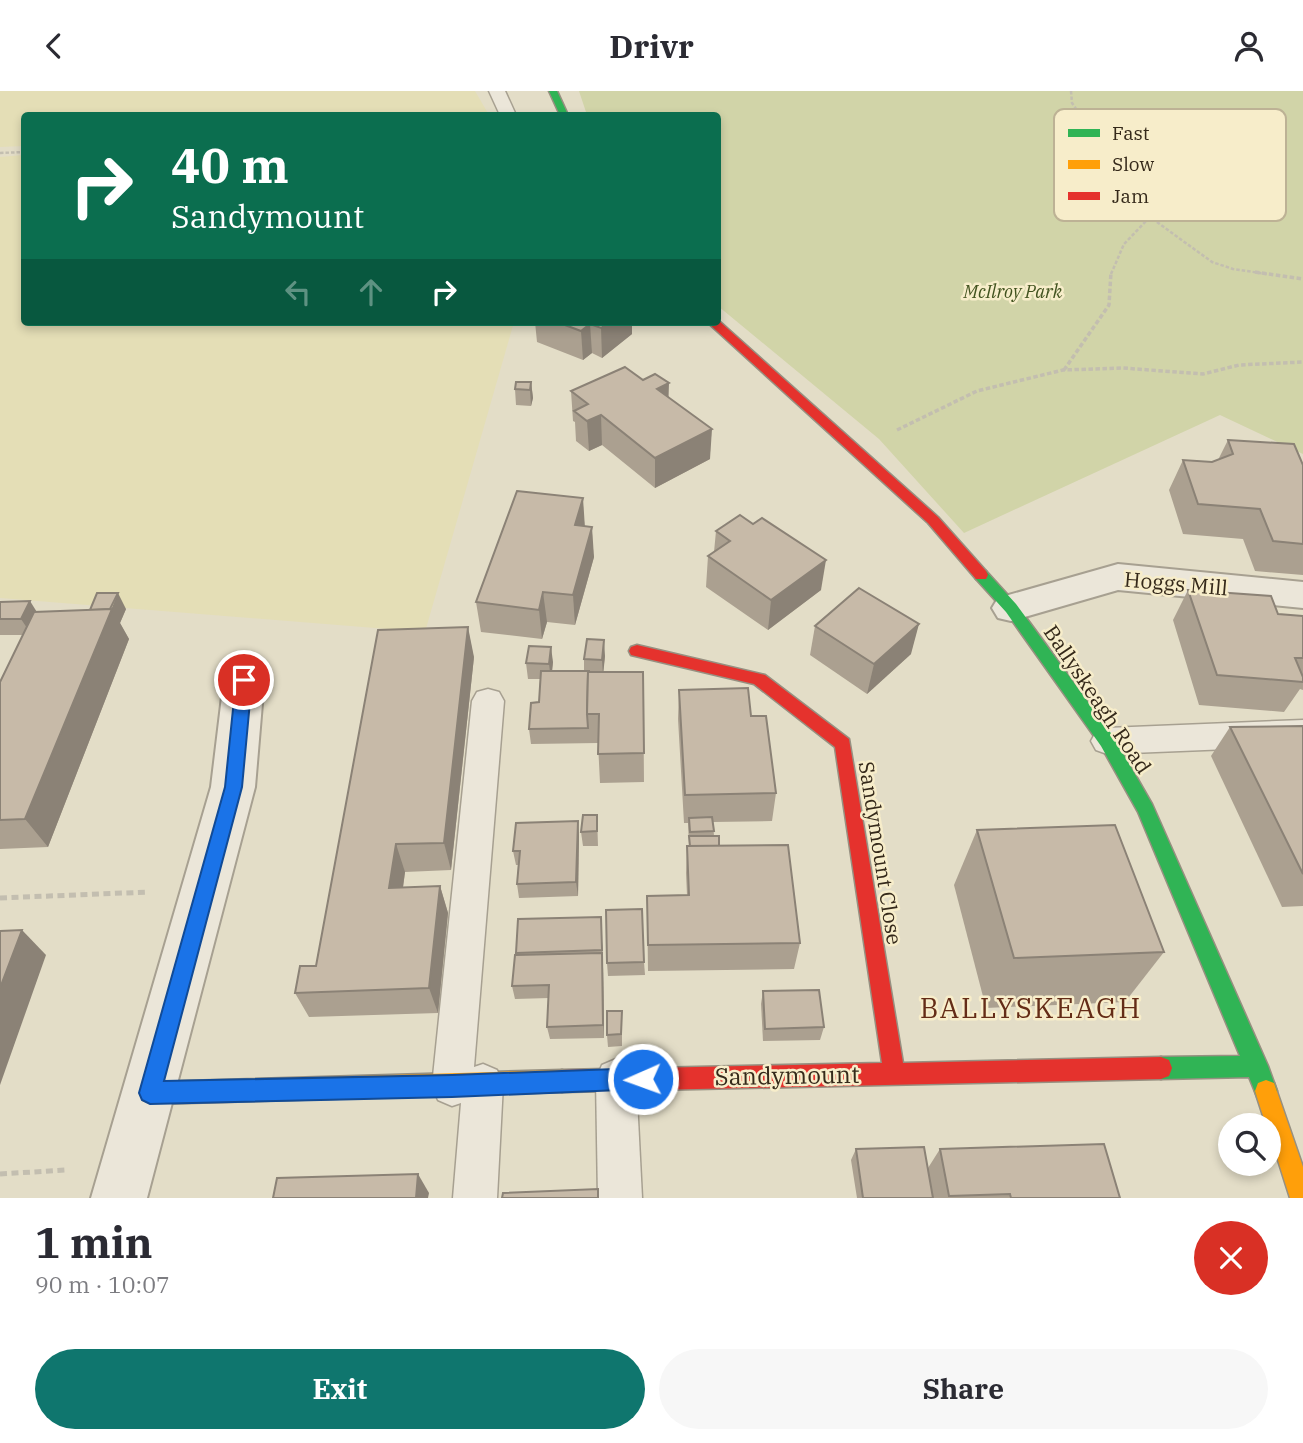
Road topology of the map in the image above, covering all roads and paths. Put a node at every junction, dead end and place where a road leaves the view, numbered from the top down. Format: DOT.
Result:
graph roads {
  1 [pos="497,91"];
  2 [pos="553,91"];
  3 [pos="1071,91"];
  4 [pos="1076,109"];
  5 [pos="507,112"];
  6 [pos="563,112"];
  7 [pos="21,152"];
  8 [pos="0,153"];
  9 [pos="1146,221"];
  10 [pos="1156,221"];
  11 [pos="1303,279"];
  12 [pos="718,326"];
  13 [pos="1303,362"];
  14 [pos="1064,370"];
  15 [pos="860,452"];
  16 [pos="1303,595"];
  17 [pos="1011,608"];
  18 [pos="637,651"];
  19 [pos="244,680"];
  20 [pos="488,701"];
  21 [pos="1303,733"];
  22 [pos="1107,741"];
  23 [pos="206,890"];
  24 [pos="0,898"];
  25 [pos="1257,1066"];
  26 [pos="894,1072"];
  27 [pos="616,1079"];
  28 [pos="468,1085"];
  29 [pos="150,1093"];
  30 [pos="119,1198"];
  31 [pos="475,1198"];
  32 [pos="620,1198"];
  33 [pos="1302,1198"];
  1 -- 5 [label="lane"];
  2 -- 6 [label="street"];
  3 -- 4 [label="path"];
  7 -- 8 [label="path"];
  9 -- 14 [label="path"];
  10 -- 11 [label="path"];
  12 -- 15 [label="street, Ballyskeagh Road"];
  13 -- 14 [label="path"];
  14 -- 15 [label="path"];
  15 -- 17 [label="street, Ballyskeagh Road"];
  16 -- 17 [label="street, Hoggs Mill"];
  17 -- 22 [label="street, Ballyskeagh Road"];
  18 -- 26 [label="street, Sandymount Close"];
  19 -- 23 [label="street"];
  20 -- 28 [label="lane"];
  21 -- 22 [label="lane"];
  22 -- 25 [label="street, Ballyskeagh Road"];
  23 -- 24 [label="path"];
  23 -- 29 [label="street"];
  25 -- 26 [label="street, Sandymount"];
  25 -- 33 [label="street, Ballyskeagh Road"];
  26 -- 27 [label="street, Sandymount"];
  27 -- 28 [label="street, Sandymount"];
  27 -- 32 [label="lane"];
  28 -- 29 [label="street, Sandymount"];
  28 -- 31 [label="lane"];
  29 -- 30 [label="street"];
}
